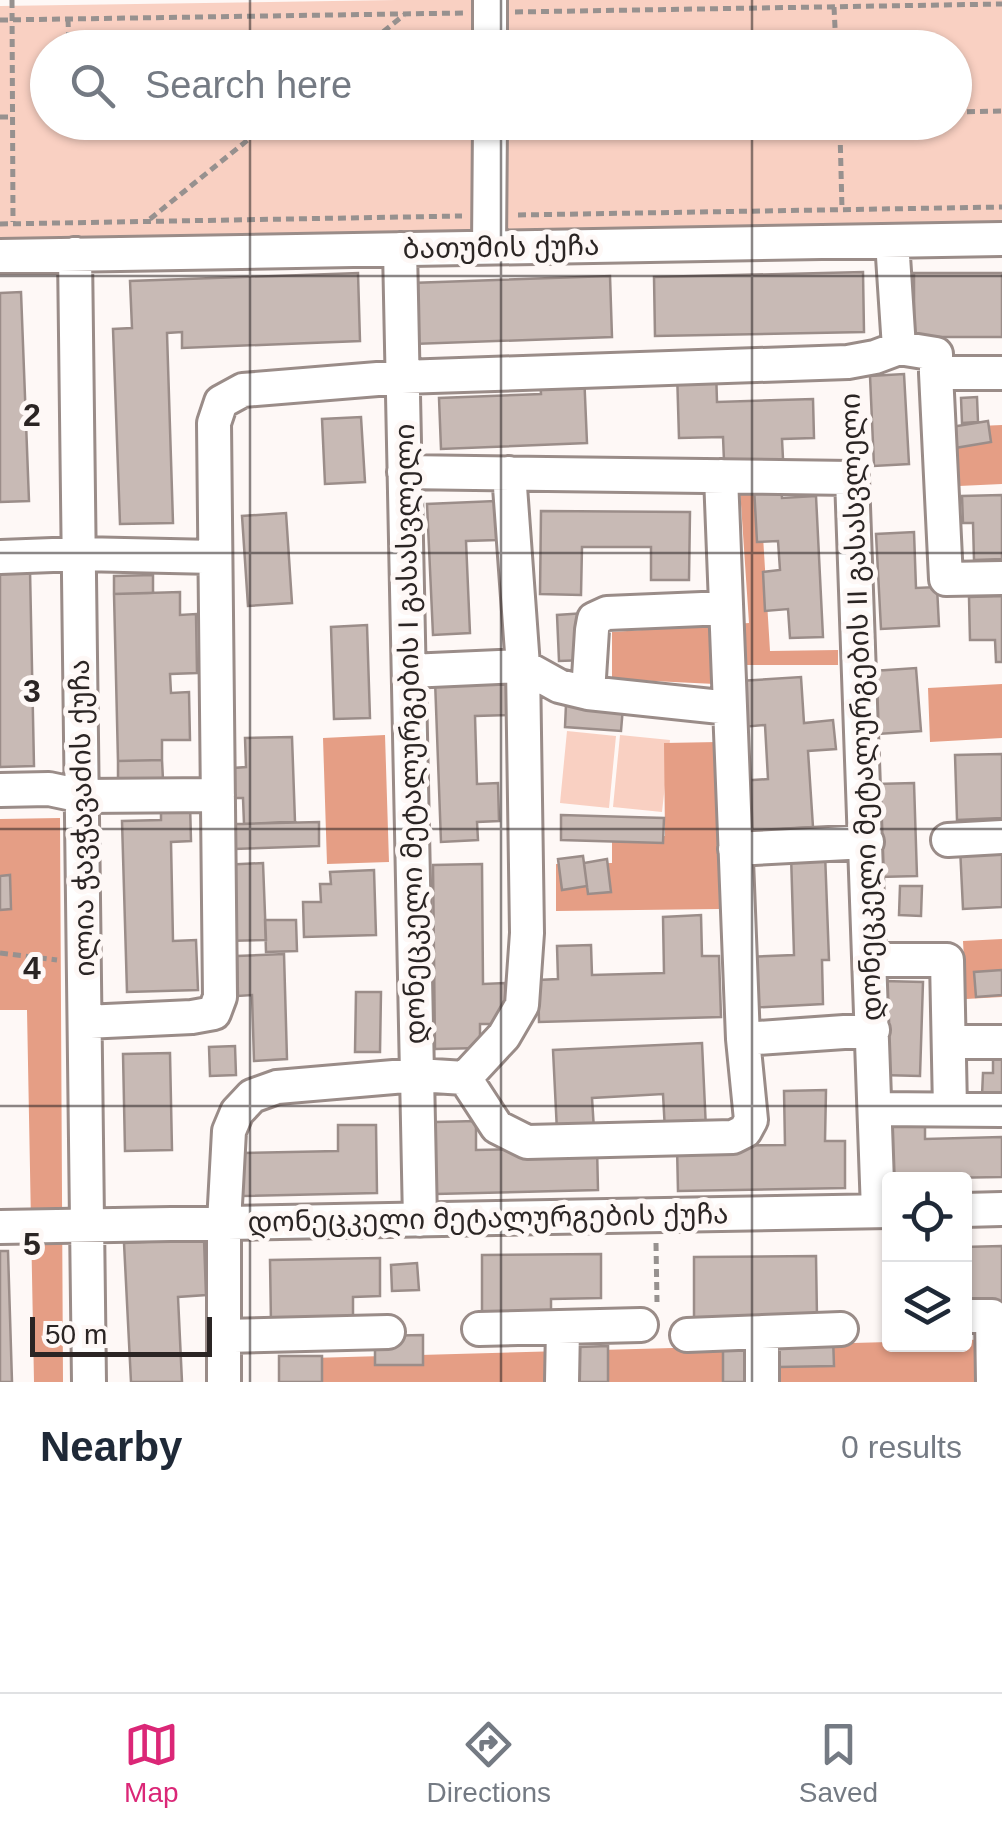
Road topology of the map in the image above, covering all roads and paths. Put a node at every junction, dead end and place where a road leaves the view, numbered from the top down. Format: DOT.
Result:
graph roads {
  1 [pos="12,0"];
  2 [pos="490,0"];
  3 [pos="834,7"];
  4 [pos="405,14"];
  5 [pos="68,20"];
  6 [pos="68,30"];
  7 [pos="386,30"];
  8 [pos="490,30"];
  9 [pos="835,30"];
  10 [pos="972,112"];
  11 [pos="1002,112"];
  12 [pos="0,117"];
  13 [pos="12,117"];
  14 [pos="248,140"];
  15 [pos="490,140"];
  16 [pos="840,140"];
  17 [pos="842,210"];
  18 [pos="148,221"];
  19 [pos="1002,239"];
  20 [pos="892,240"];
  21 [pos="490,248"];
  22 [pos="400,249"];
  23 [pos="76,254"];
  24 [pos="6,255"];
  25 [pos="899,348"];
  26 [pos="848,362"];
  27 [pos="1002,372"];
  28 [pos="936,374"];
  29 [pos="402,377"];
  30 [pos="404,472"];
  31 [pos="509,473"];
  32 [pos="721,476"];
  33 [pos="852,478"];
  34 [pos="79,554"];
  35 [pos="0,557"];
  36 [pos="216,557"];
  37 [pos="1002,578"];
  38 [pos="726,608"];
  39 [pos="524,666"];
  40 [pos="409,671"];
  41 [pos="588,694"];
  42 [pos="730,708"];
  43 [pos="0,790"];
  44 [pos="218,794"];
  45 [pos="82,796"];
  46 [pos="0,811"];
  47 [pos="1002,837"];
  48 [pos="948,840"];
  49 [pos="866,842"];
  50 [pos="735,849"];
  51 [pos="0,953"];
  52 [pos="870,960"];
  53 [pos="84,963"];
  54 [pos="84,1022"];
  55 [pos="873,1030"];
  56 [pos="742,1038"];
  57 [pos="949,1042"];
  58 [pos="1002,1042"];
  59 [pos="417,1076"];
  60 [pos="465,1078"];
  61 [pos="875,1109"];
  62 [pos="950,1109"];
  63 [pos="1002,1110"];
  64 [pos="882,1188"];
  65 [pos="1002,1209"];
  66 [pos="972,1210"];
  67 [pos="882,1211"];
  68 [pos="655,1215"];
  69 [pos="420,1220"];
  70 [pos="224,1223"];
  71 [pos="87,1225"];
  72 [pos="0,1226"];
  73 [pos="649,1316"];
  74 [pos="986,1316"];
  75 [pos="563,1327"];
  76 [pos="841,1329"];
  77 [pos="479,1330"];
  78 [pos="388,1332"];
  79 [pos="762,1332"];
  80 [pos="687,1335"];
  81 [pos="224,1336"];
  82 [pos="89,1382"];
  83 [pos="224,1382"];
  84 [pos="562,1382"];
  85 [pos="762,1382"];
  86 [pos="993,1382"];
  1 -- 13 [label="path"];
  2 -- 8 [label="street"];
  3 -- 9 [label="path"];
  4 -- 7 [label="path"];
  5 -- 6 [label="path"];
  10 -- 11 [label="path"];
  12 -- 13 [label="path"];
  13 -- 24 [label="path"];
  14 -- 18 [label="path"];
  15 -- 21 [label="street"];
  16 -- 17 [label="path"];
  19 -- 20 [label="street, ბათუმის ქუჩა"];
  20 -- 21 [label="street, ბათუმის ქუჩა"];
  20 -- 25 [label="street"];
  21 -- 22 [label="street, ბათუმის ქუჩა"];
  22 -- 23 [label="street, ბათუმის ქუჩა"];
  22 -- 29 [label="street, დონეცკელი მეტალურგების I გასასვლელი"];
  23 -- 24 [label="street, ბათუმის ქუჩა"];
  23 -- 34 [label="street, ილია ჭავჭავაძის ქუჩა"];
  25 -- 26 [label="street, დონეცკელი მეტალურგების II გასასვლელი"];
  25 -- 28 [label="street"];
  26 -- 29 [label="street"];
  26 -- 33 [label="path, დონეცკელი მეტალურგების II გასასვლელი"];
  27 -- 28 [label="street"];
  28 -- 37 [label="street"];
  29 -- 30 [label="street, დონეცკელი მეტალურგების I გასასვლელი"];
  29 -- 36 [label="street"];
  30 -- 31 [label="street"];
  30 -- 40 [label="street, დონეცკელი მეტალურგების I გასასვლელი"];
  31 -- 32 [label="street"];
  31 -- 39 [label="street"];
  32 -- 33 [label="street"];
  32 -- 38 [label="street"];
  33 -- 49 [label="street, დონეცკელი მეტალურგების II გასასვლელი"];
  34 -- 35 [label="street"];
  34 -- 36 [label="street"];
  34 -- 45 [label="street, ილია ჭავჭავაძის ქუჩა"];
  36 -- 44 [label="street"];
  38 -- 41 [label="street"];
  38 -- 42 [label="street"];
  39 -- 40 [label="street"];
  39 -- 41 [label="street"];
  39 -- 60 [label="street"];
  40 -- 59 [label="street, დონეცკელი მეტალურგების I გასასვლელი"];
  41 -- 42 [label="street"];
  42 -- 50 [label="street"];
  43 -- 45 [label="street"];
  44 -- 45 [label="street"];
  44 -- 54 [label="street"];
  45 -- 46 [label="street"];
  45 -- 53 [label="street, ილია ჭავჭავაძის ქუჩა"];
  47 -- 48 [label="street"];
  49 -- 50 [label="street"];
  49 -- 52 [label="street, დონეცკელი მეტალურგების II გასასვლელი"];
  50 -- 56 [label="street"];
  51 -- 53 [label="path"];
  52 -- 55 [label="street, დონეცკელი მეტალურგების II გასასვლელი"];
  52 -- 57 [label="street"];
  53 -- 54 [label="street, ილია ჭავჭავაძის ქუჩა"];
  54 -- 71 [label="street, ილია ჭავჭავაძის ქუჩა"];
  55 -- 56 [label="street"];
  55 -- 61 [label="street, დონეცკელი მეტალურგების II გასასვლელი"];
  56 -- 60 [label="street"];
  57 -- 58 [label="street"];
  57 -- 62 [label="street"];
  59 -- 60 [label="street"];
  59 -- 69 [label="street, დონეცკელი მეტალურგების I გასასვლელი"];
  59 -- 70 [label="street"];
  61 -- 62 [label="street"];
  61 -- 64 [label="street, დონეცკელი მეტალურგების II გასასვლელი"];
  62 -- 63 [label="street"];
  65 -- 66 [label="street"];
  67 -- 68 [label="street, დონეცკელი მეტალურგების ქუჩა"];
  68 -- 69 [label="street, დონეცკელი მეტალურგების ქუჩა"];
  68 -- 73 [label="path"];
  69 -- 70 [label="street, დონეცკელი მეტალურგების ქუჩა"];
  70 -- 71 [label="street, დონეცკელი მეტალურგების ქუჩა"];
  70 -- 81 [label="street"];
  71 -- 72 [label="street, დონეცკელი მეტალურგების ქუჩა"];
  71 -- 82 [label="street, ილია ჭავჭავაძის ქუჩა"];
  73 -- 75 [label="street"];
  74 -- 86 [label="street"];
  75 -- 77 [label="street"];
  75 -- 84 [label="street"];
  76 -- 79 [label="street"];
  78 -- 81 [label="street"];
  79 -- 80 [label="street"];
  79 -- 85 [label="street"];
  81 -- 83 [label="street"];
}
